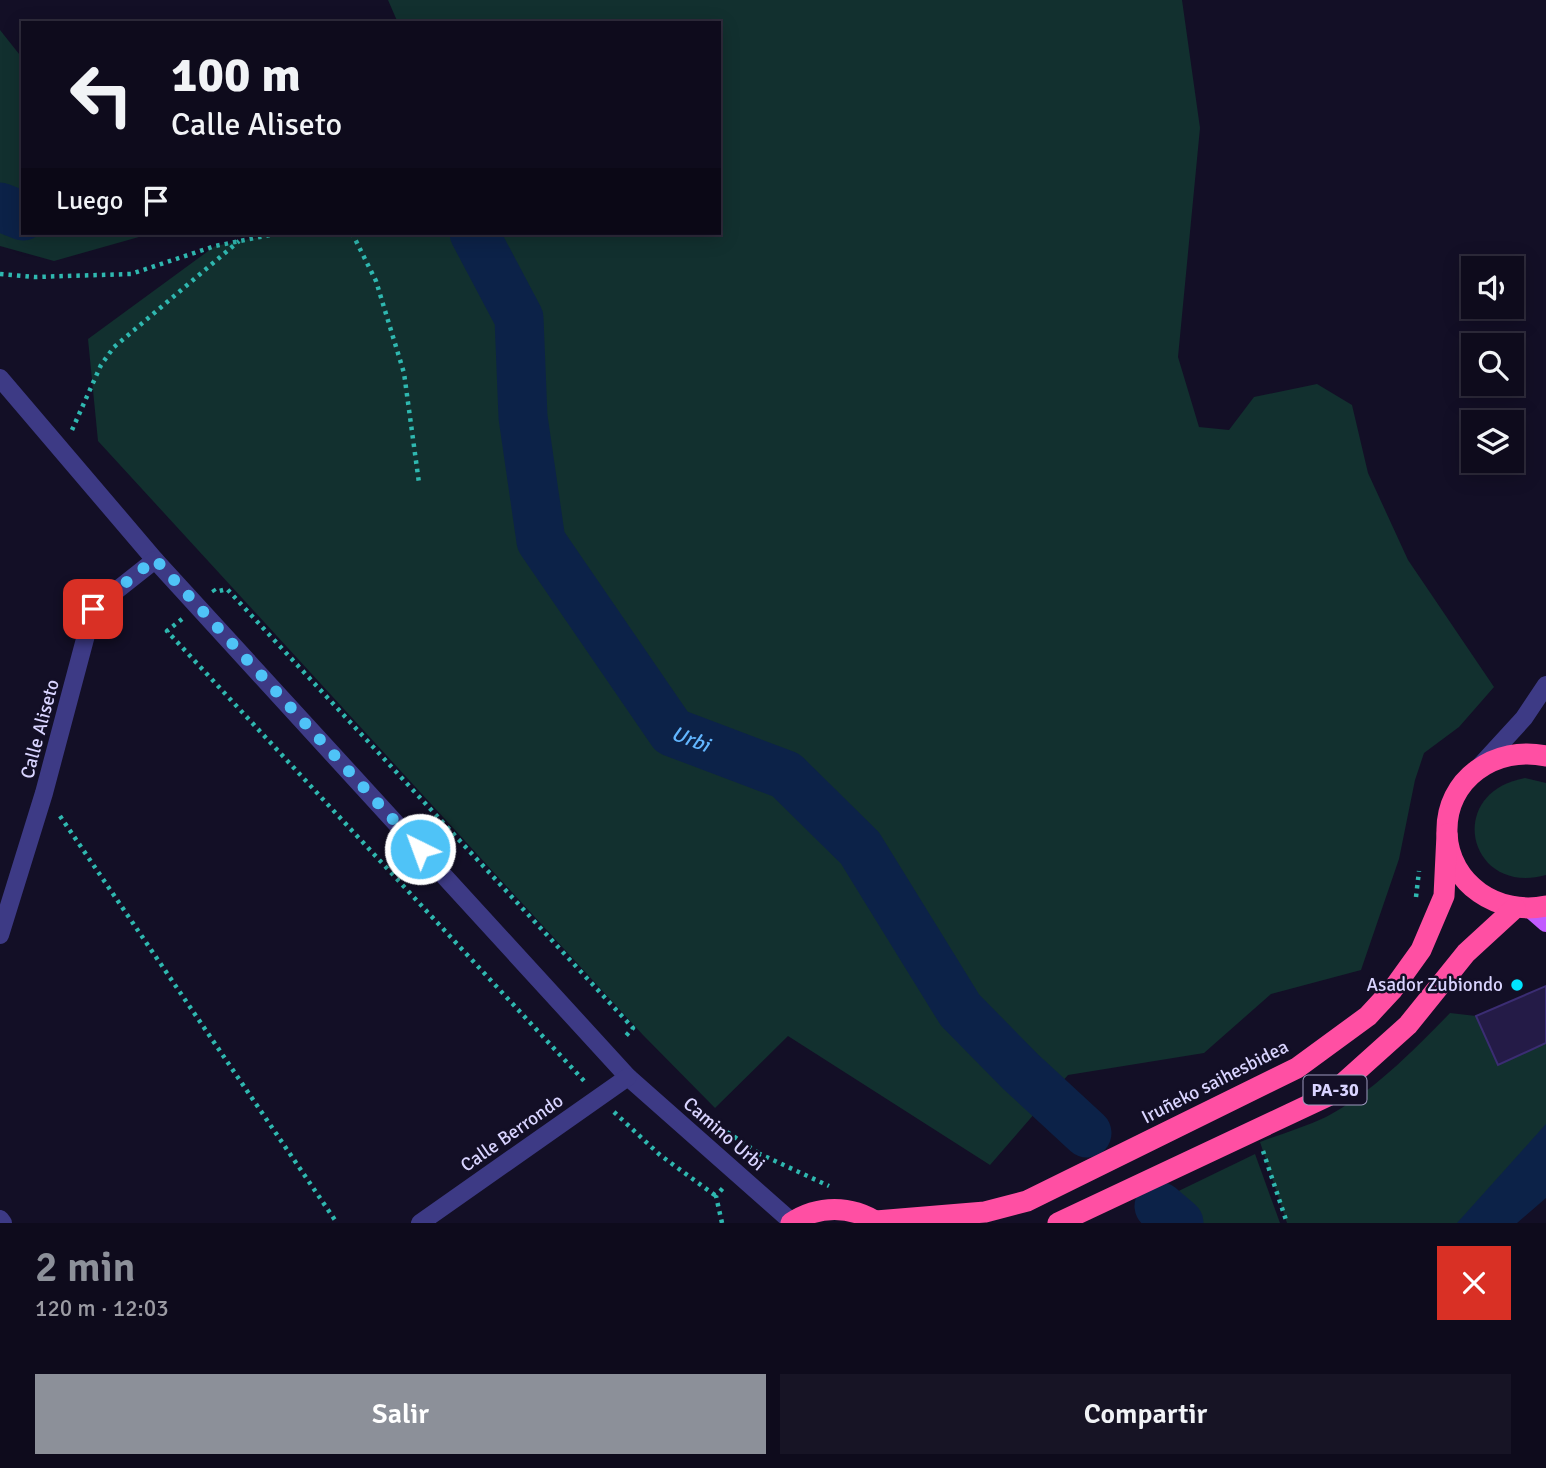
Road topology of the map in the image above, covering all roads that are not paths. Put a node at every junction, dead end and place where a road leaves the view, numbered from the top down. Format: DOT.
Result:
graph roads {
  1 [pos="0,378"];
  2 [pos="155,559"];
  3 [pos="1546,685"];
  4 [pos="1546,756"];
  5 [pos="1479,767"];
  6 [pos="1447,834"];
  7 [pos="1534,911"];
  8 [pos="0,935"];
  9 [pos="628,1077"];
  10 [pos="792,1222"];
  11 [pos="877,1222"];
  12 [pos="420,1223"];
  13 [pos="1058,1223"];
  1 -- 2 [label="street, Camino Urbi"];
  2 -- 8 [label="street, Calle Aliseto"];
  2 -- 9 [label="street, Camino Urbi"];
  3 -- 5 [label="street"];
  4 -- 5 [label="highway, PA-30"];
  5 -- 6 [label="highway, PA-30"];
  6 -- 7 [label="highway, PA-30"];
  6 -- 11 [label="highway, Iruñeko saihesbidea / PA-30"];
  7 -- 13 [label="highway, PA-30"];
  9 -- 10 [label="street, Camino Urbi"];
  9 -- 12 [label="street, Calle Berrondo"];
  10 -- 11 [label="highway, PA-30"];
}
